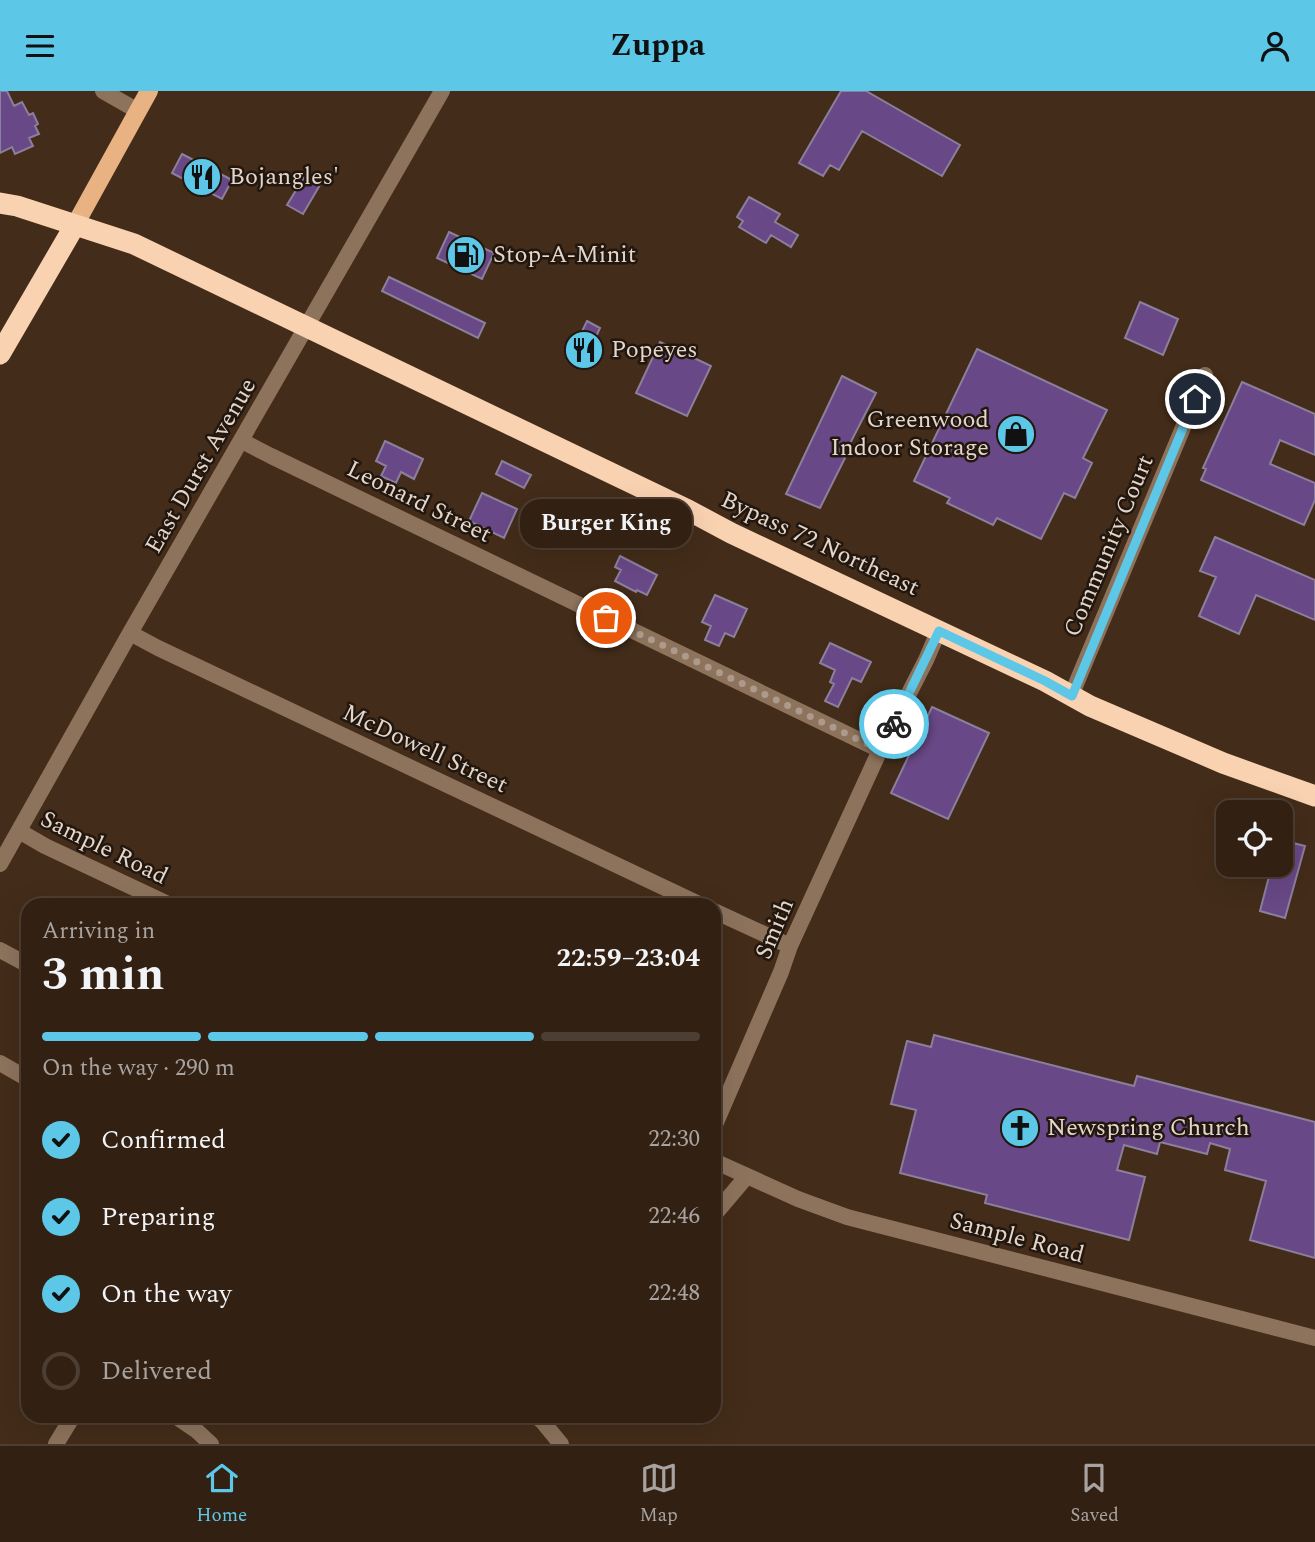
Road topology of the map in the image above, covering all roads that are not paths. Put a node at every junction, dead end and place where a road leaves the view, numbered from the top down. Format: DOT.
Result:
graph roads {
  1 [pos="103,91"];
  2 [pos="149,91"];
  3 [pos="443,91"];
  4 [pos="138,111"];
  5 [pos="0,203"];
  6 [pos="75,225"];
  7 [pos="307,328"];
  8 [pos="0,354"];
  9 [pos="1205,375"];
  10 [pos="242,441"];
  11 [pos="939,631"];
  12 [pos="130,633"];
  13 [pos="1072,696"];
  14 [pos="880,750"];
  15 [pos="1315,796"];
  16 [pos="19,831"];
  17 [pos="0,864"];
  18 [pos="155,898"];
  19 [pos="686,898"];
  20 [pos="721,914"];
  21 [pos="790,946"];
  22 [pos="0,950"];
  23 [pos="21,961"];
  24 [pos="0,1063"];
  25 [pos="21,1075"];
  26 [pos="721,1111"];
  27 [pos="721,1164"];
  28 [pos="747,1176"];
  29 [pos="721,1207"];
  30 [pos="1315,1338"];
  31 [pos="69,1423"];
  32 [pos="181,1423"];
  33 [pos="546,1423"];
  34 [pos="193,1437"];
  35 [pos="57,1444"];
  36 [pos="211,1444"];
  37 [pos="561,1444"];
  1 -- 4 [label="street"];
  2 -- 4 [label="main road"];
  3 -- 7 [label="street, East Durst Avenue"];
  4 -- 6 [label="main road"];
  5 -- 6 [label="highway, Bypass 72 Northeast"];
  6 -- 7 [label="highway, Bypass 72 Northeast"];
  6 -- 8 [label="highway"];
  7 -- 10 [label="street, East Durst Avenue"];
  7 -- 11 [label="highway, Bypass 72 Northeast"];
  9 -- 13 [label="street, Community Court"];
  10 -- 12 [label="street, East Durst Avenue"];
  10 -- 14 [label="street, Leonard Street"];
  11 -- 13 [label="highway, Bypass 72 Northeast"];
  11 -- 14 [label="street, Smith"];
  12 -- 16 [label="street, East Durst Avenue"];
  12 -- 19 [label="street, McDowell Street"];
  13 -- 15 [label="highway, Bypass 72 Northeast"];
  14 -- 21 [label="street, Smith"];
  16 -- 17 [label="street, East Durst Avenue"];
  16 -- 18 [label="street, Sample Road"];
  20 -- 21 [label="street"];
  21 -- 26 [label="street, Smith"];
  22 -- 23 [label="street"];
  24 -- 25 [label="street"];
  27 -- 28 [label="street, Sample Road"];
  28 -- 29 [label="street"];
  28 -- 30 [label="street, Sample Road"];
  31 -- 35 [label="street"];
  32 -- 34 [label="street"];
  33 -- 37 [label="street"];
  34 -- 36 [label="street"];
}
